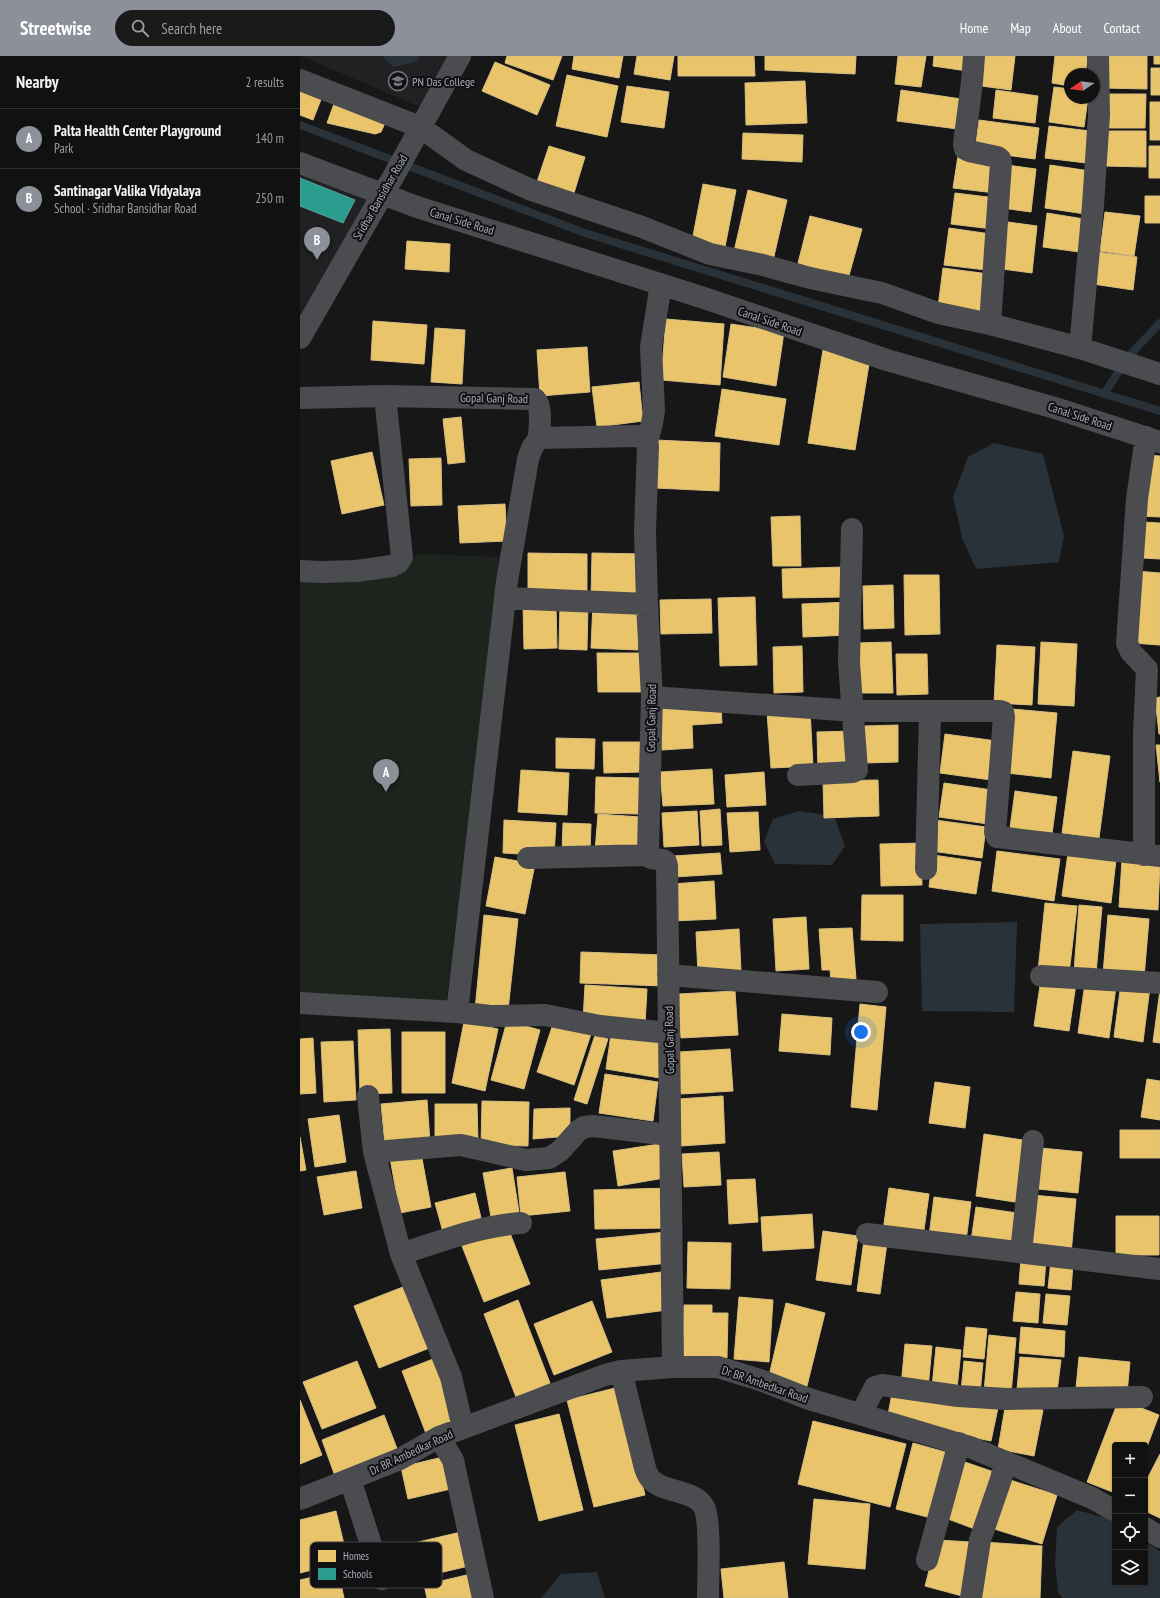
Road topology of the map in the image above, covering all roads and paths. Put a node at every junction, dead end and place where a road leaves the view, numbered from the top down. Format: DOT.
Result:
graph roads {
  1 [pos="460,56"];
  2 [pos="974,56"];
  3 [pos="1098,56"];
  4 [pos="300,80"];
  5 [pos="420,128"];
  6 [pos="300,163"];
  7 [pos="387,187"];
  8 [pos="661,284"];
  9 [pos="990,324"];
  10 [pos="300,338"];
  11 [pos="1080,348"];
  12 [pos="1160,374"];
  13 [pos="385,396"];
  14 [pos="300,398"];
  15 [pos="539,438"];
  16 [pos="1153,439"];
  17 [pos="647,442"];
  18 [pos="852,529"];
  19 [pos="300,571"];
  20 [pos="505,598"];
  21 [pos="647,604"];
  22 [pos="1154,669"];
  23 [pos="652,696"];
  24 [pos="854,711"];
  25 [pos="930,712"];
  26 [pos="798,775"];
  27 [pos="649,855"];
  28 [pos="1152,856"];
  29 [pos="528,858"];
  30 [pos="926,869"];
  31 [pos="668,975"];
  32 [pos="1041,976"];
  33 [pos="1160,983"];
  34 [pos="877,992"];
  35 [pos="300,1003"];
  36 [pos="457,1012"];
  37 [pos="669,1033"];
  38 [pos="368,1096"];
  39 [pos="670,1135"];
  40 [pos="1033,1142"];
  41 [pos="374,1152"];
  42 [pos="521,1223"];
  43 [pos="867,1234"];
  44 [pos="1021,1252"];
  45 [pos="401,1254"];
  46 [pos="1160,1269"];
  47 [pos="673,1366"];
  48 [pos="621,1371"];
  49 [pos="1142,1397"];
  50 [pos="861,1414"];
  51 [pos="463,1428"];
  52 [pos="439,1437"];
  53 [pos="959,1443"];
  54 [pos="1005,1462"];
  55 [pos="350,1479"];
  56 [pos="300,1499"];
  57 [pos="1112,1509"];
  58 [pos="1148,1530"];
  59 [pos="1160,1537"];
  60 [pos="370,1542"];
  61 [pos="927,1560"];
  62 [pos="483,1598"];
  63 [pos="708,1598"];
  64 [pos="971,1598"];
  1 -- 5 [label="street, Sridhar Bansidhar Road"];
  2 -- 9 [label="street"];
  3 -- 11 [label="street"];
  4 -- 5 [label="street"];
  5 -- 7 [label="street, Sridhar Bansidhar Road"];
  5 -- 9 [label="street"];
  6 -- 7 [label="street, Canal Side Road"];
  7 -- 8 [label="street, Canal Side Road"];
  7 -- 10 [label="street, Sridhar Bansidhar Road"];
  8 -- 16 [label="street, Canal Side Road"];
  8 -- 17 [label="street, Gopal Ganj Road"];
  9 -- 11 [label="street"];
  11 -- 12 [label="street"];
  13 -- 14 [label="street, Gopal Ganj Road"];
  13 -- 15 [label="street, Gopal Ganj Road"];
  13 -- 19 [label="street"];
  15 -- 17 [label="street"];
  15 -- 20 [label="street"];
  16 -- 22 [label="street"];
  17 -- 21 [label="street, Gopal Ganj Road"];
  18 -- 24 [label="street"];
  20 -- 21 [label="street"];
  20 -- 36 [label="street"];
  21 -- 23 [label="street, Gopal Ganj Road"];
  22 -- 28 [label="street"];
  23 -- 24 [label="street"];
  23 -- 27 [label="street, Gopal Ganj Road"];
  24 -- 25 [label="street"];
  24 -- 26 [label="street"];
  25 -- 28 [label="street"];
  25 -- 30 [label="street"];
  27 -- 29 [label="street"];
  27 -- 31 [label="street, Gopal Ganj Road"];
  31 -- 34 [label="street"];
  31 -- 37 [label="street, Gopal Ganj Road"];
  32 -- 33 [label="street"];
  35 -- 36 [label="street"];
  36 -- 37 [label="street"];
  37 -- 39 [label="street, Gopal Ganj Road"];
  38 -- 41 [label="street"];
  39 -- 41 [label="street"];
  39 -- 47 [label="street, Gopal Ganj Road"];
  40 -- 44 [label="street"];
  41 -- 45 [label="street"];
  42 -- 45 [label="street"];
  43 -- 44 [label="street"];
  44 -- 46 [label="street"];
  45 -- 51 [label="street"];
  47 -- 48 [label="street, Dr BR Ambedkar Road"];
  47 -- 50 [label="street, Dr BR Ambedkar Road"];
  48 -- 51 [label="street, Dr BR Ambedkar Road"];
  48 -- 63 [label="street"];
  49 -- 50 [label="street"];
  50 -- 53 [label="street, Dr BR Ambedkar Road"];
  51 -- 52 [label="street, Dr BR Ambedkar Road"];
  52 -- 55 [label="street, Dr BR Ambedkar Road"];
  52 -- 62 [label="street"];
  53 -- 54 [label="street, Dr BR Ambedkar Road"];
  53 -- 61 [label="street"];
  54 -- 57 [label="street, Dr BR Ambedkar Road"];
  54 -- 64 [label="street"];
  55 -- 56 [label="street, Dr BR Ambedkar Road"];
  55 -- 60 [label="street"];
  58 -- 59 [label="street"];
}
